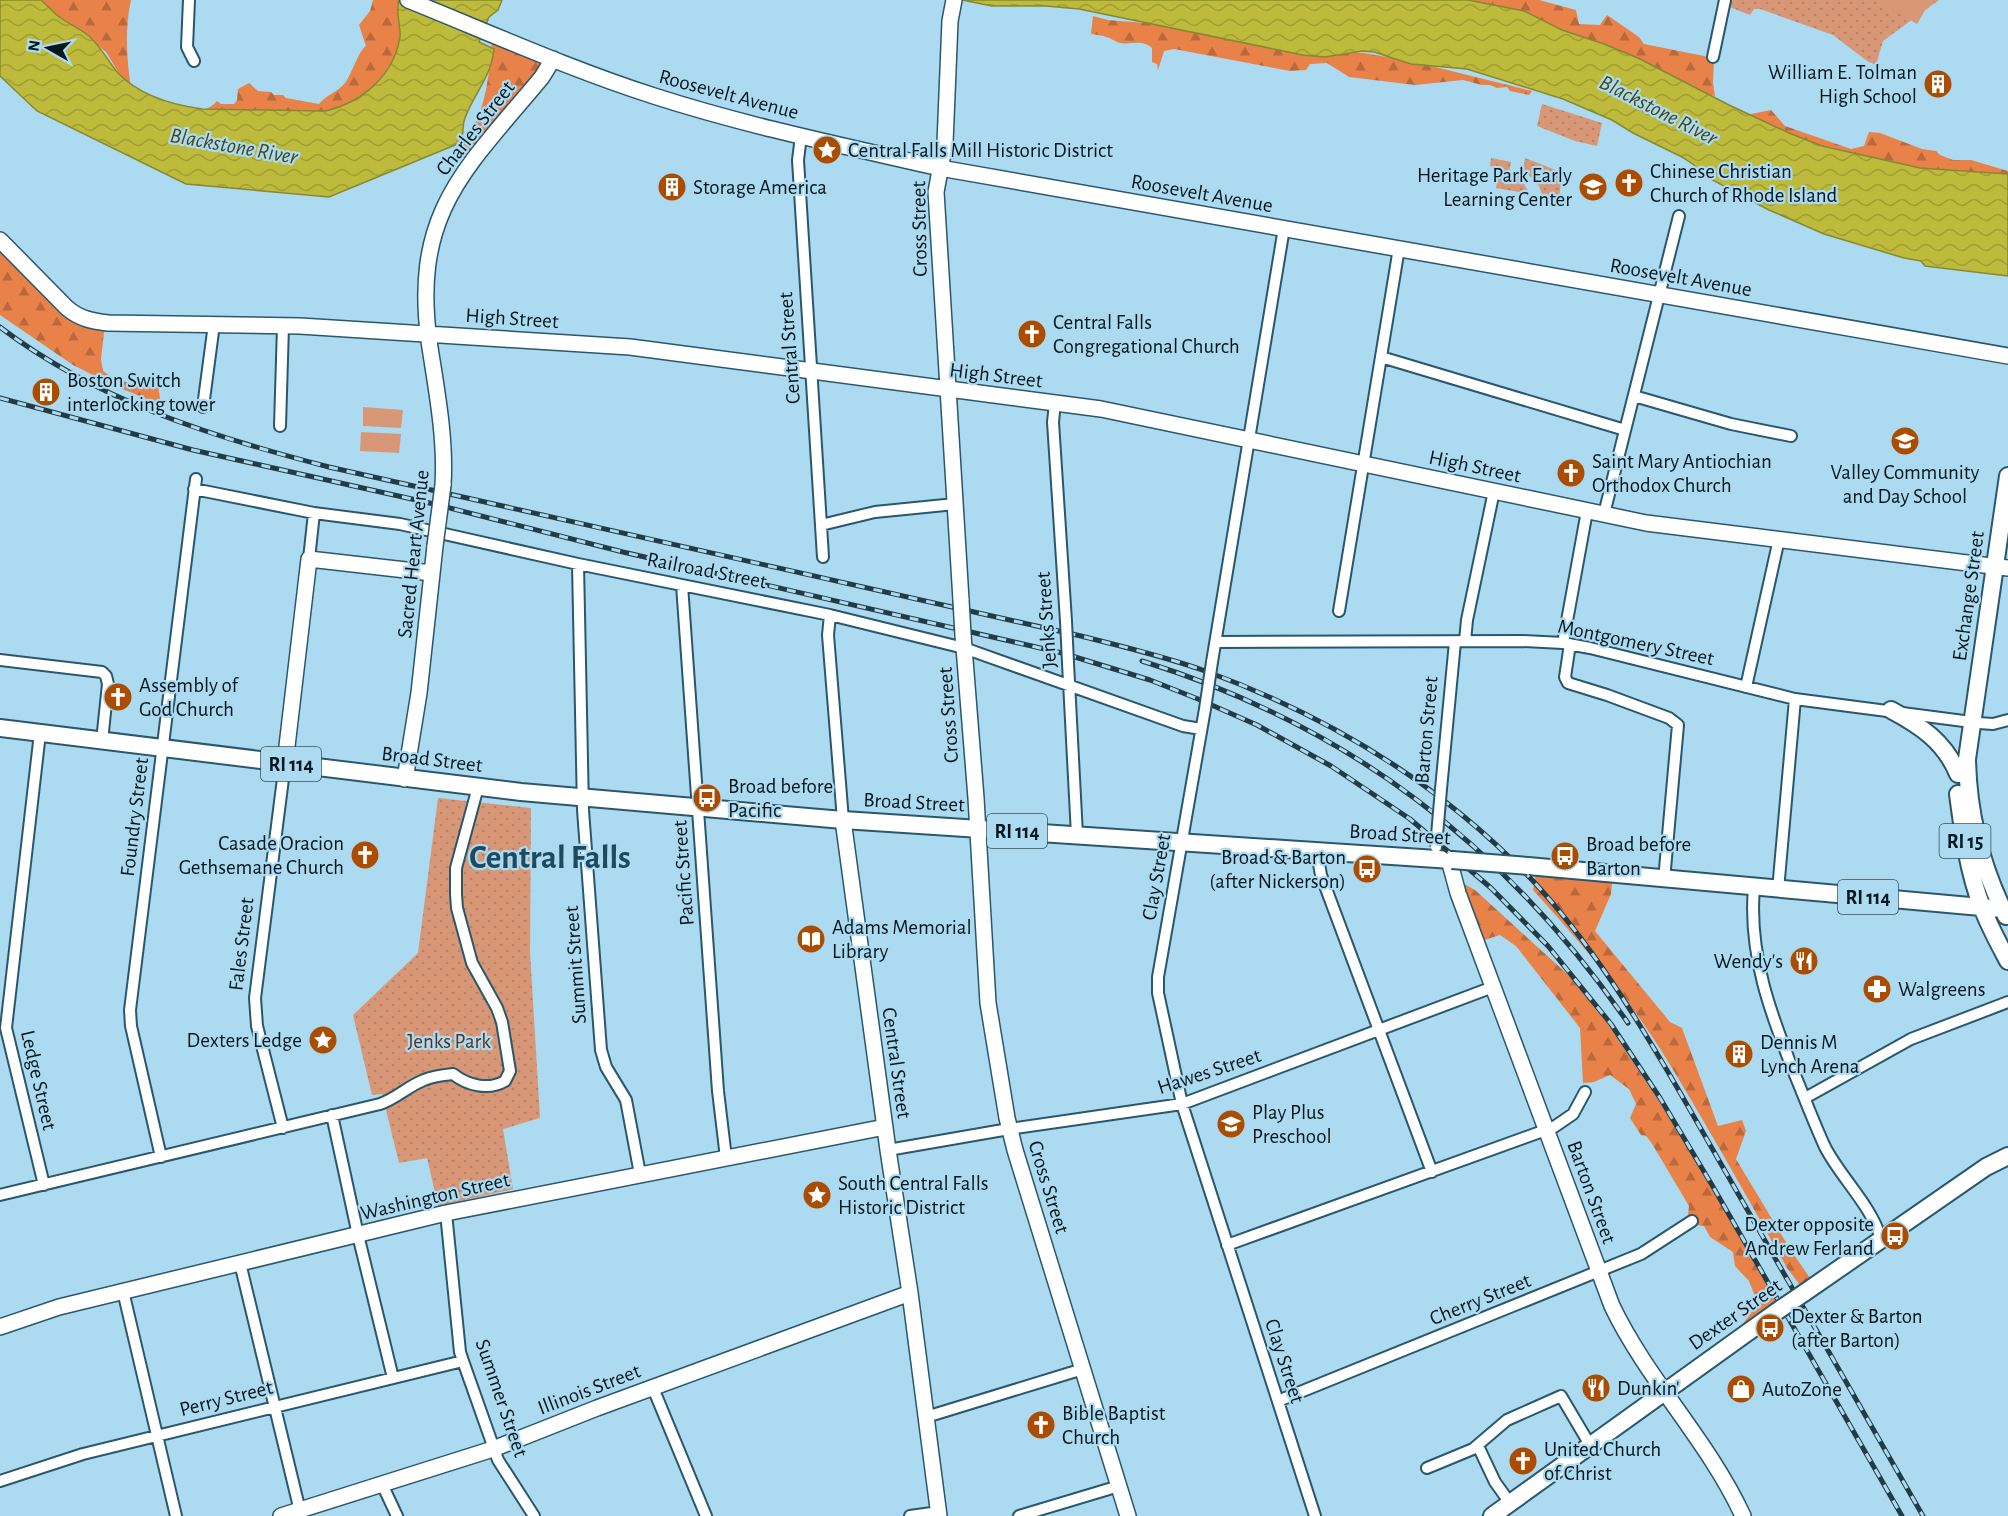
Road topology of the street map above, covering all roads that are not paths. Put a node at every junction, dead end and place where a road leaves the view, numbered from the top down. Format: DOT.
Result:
graph roads {
  1 [pos="189,0"];
  2 [pos="408,0"];
  3 [pos="1725,0"];
  4 [pos="953,4"];
  5 [pos="1713,57"];
  6 [pos="553,59"];
  7 [pos="194,62"];
  8 [pos="801,136"];
  9 [pos="939,168"];
  10 [pos="1679,216"];
  11 [pos="1284,228"];
  12 [pos="0,240"];
  13 [pos="1399,248"];
  14 [pos="1659,295"];
  15 [pos="214,324"];
  16 [pos="284,326"];
  17 [pos="428,334"];
  18 [pos="2008,356"];
  19 [pos="1381,357"];
  20 [pos="812,372"];
  21 [pos="948,390"];
  22 [pos="1634,396"];
  23 [pos="1055,404"];
  24 [pos="203,407"];
  25 [pos="279,426"];
  26 [pos="1625,430"];
  27 [pos="1791,436"];
  28 [pos="1249,440"];
  29 [pos="1364,464"];
  30 [pos="2008,476"];
  31 [pos="195,484"];
  32 [pos="1494,491"];
  33 [pos="955,504"];
  34 [pos="1587,511"];
  35 [pos="314,513"];
  36 [pos="1604,514"];
  37 [pos="821,525"];
  38 [pos="1779,539"];
  39 [pos="823,557"];
  40 [pos="309,559"];
  41 [pos="578,564"];
  42 [pos="2002,567"];
  43 [pos="432,573"];
  44 [pos="682,585"];
  45 [pos="1339,611"];
  46 [pos="830,615"];
  47 [pos="1335,630"];
  48 [pos="964,641"];
  49 [pos="1216,642"];
  50 [pos="1460,642"];
  51 [pos="1333,643"];
  52 [pos="1566,644"];
  53 [pos="0,660"];
  54 [pos="1070,687"];
  55 [pos="1746,687"];
  56 [pos="1795,699"];
  57 [pos="1891,710"];
  58 [pos="2008,720"];
  59 [pos="1971,722"];
  60 [pos="0,728"];
  61 [pos="1202,729"];
  62 [pos="40,733"];
  63 [pos="102,741"];
  64 [pos="162,748"];
  65 [pos="285,763"];
  66 [pos="1958,774"];
  67 [pos="405,779"];
  68 [pos="478,787"];
  69 [pos="583,797"];
  70 [pos="698,808"];
  71 [pos="843,820"];
  72 [pos="977,828"];
  73 [pos="1077,835"];
  74 [pos="1183,842"];
  75 [pos="1321,851"];
  76 [pos="1443,856"];
  77 [pos="1664,880"];
  78 [pos="1754,888"];
  79 [pos="1778,890"];
  80 [pos="1982,907"];
  81 [pos="2007,911"];
  82 [pos="2008,961"];
  83 [pos="1493,987"];
  84 [pos="2008,1002"];
  85 [pos="1379,1031"];
  86 [pos="1585,1092"];
  87 [pos="1805,1098"];
  88 [pos="1182,1104"];
  89 [pos="332,1115"];
  90 [pos="885,1127"];
  91 [pos="282,1128"];
  92 [pos="1009,1129"];
  93 [pos="1546,1131"];
  94 [pos="888,1149"];
  95 [pos="2008,1156"];
  96 [pos="161,1157"];
  97 [pos="726,1158"];
  98 [pos="1432,1172"];
  99 [pos="640,1174"];
  100 [pos="44,1185"];
  101 [pos="0,1195"];
  102 [pos="446,1213"];
  103 [pos="1692,1221"];
  104 [pos="358,1235"];
  105 [pos="1881,1239"];
  106 [pos="1227,1245"];
  107 [pos="240,1263"];
  108 [pos="1599,1272"];
  109 [pos="123,1291"];
  110 [pos="910,1293"];
  111 [pos="0,1327"];
  112 [pos="463,1361"];
  113 [pos="1083,1369"];
  114 [pos="393,1378"];
  115 [pos="653,1388"];
  116 [pos="1665,1391"];
  117 [pos="1278,1401"];
  118 [pos="274,1406"];
  119 [pos="926,1417"];
  120 [pos="157,1435"];
  121 [pos="1590,1444"];
  122 [pos="1478,1446"];
  123 [pos="493,1449"];
  124 [pos="1427,1468"];
  125 [pos="0,1481"];
  126 [pos="382,1484"];
  127 [pos="1119,1485"];
  128 [pos="1510,1503"];
  129 [pos="300,1510"];
  130 [pos="939,1514"];
  131 [pos="176,1516"];
  132 [pos="281,1516"];
  133 [pos="397,1516"];
  134 [pos="534,1516"];
  135 [pos="705,1516"];
  136 [pos="910,1516"];
  137 [pos="1019,1516"];
  138 [pos="1128,1516"];
  139 [pos="1315,1516"];
  140 [pos="1492,1516"];
  141 [pos="1743,1516"];
  1 -- 7 [label="street"];
  2 -- 6 [label="street, Roosevelt Avenue"];
  3 -- 5 [label="street"];
  4 -- 9 [label="street, Cross Street"];
  6 -- 8 [label="street, Roosevelt Avenue"];
  6 -- 17 [label="street, Charles Street"];
  8 -- 9 [label="street, Roosevelt Avenue"];
  8 -- 20 [label="street, Central Street"];
  9 -- 11 [label="street, Roosevelt Avenue"];
  9 -- 21 [label="street, Cross Street"];
  10 -- 14 [label="street"];
  11 -- 13 [label="street, Roosevelt Avenue"];
  11 -- 28 [label="street, Clay Street"];
  12 -- 15 [label="street, High Street"];
  13 -- 14 [label="street, Roosevelt Avenue"];
  13 -- 19 [label="street"];
  14 -- 18 [label="street, Roosevelt Avenue"];
  14 -- 22 [label="street"];
  15 -- 16 [label="street, High Street"];
  15 -- 24 [label="street"];
  16 -- 17 [label="street, High Street"];
  16 -- 25 [label="street"];
  17 -- 20 [label="street, High Street"];
  17 -- 43 [label="street, Sacred Heart Avenue, bridge"];
  19 -- 26 [label="street"];
  19 -- 29 [label="street"];
  20 -- 21 [label="street, High Street"];
  20 -- 37 [label="street, Central Street"];
  21 -- 23 [label="street, High Street"];
  21 -- 33 [label="street, Cross Street"];
  22 -- 26 [label="street"];
  22 -- 27 [label="street"];
  23 -- 28 [label="street, High Street"];
  23 -- 54 [label="street, Jenks Street, bridge"];
  26 -- 36 [label="street"];
  28 -- 29 [label="street, High Street"];
  28 -- 49 [label="street, Clay Street"];
  29 -- 32 [label="street, High Street"];
  29 -- 45 [label="street"];
  30 -- 42 [label="main road, Exchange Street / RI 15"];
  31 -- 35 [label="street, Railroad Street"];
  31 -- 64 [label="street, Foundry Street"];
  32 -- 34 [label="street, High Street"];
  32 -- 50 [label="street, Barton Street"];
  33 -- 37 [label="street"];
  33 -- 48 [label="street, Cross Street, bridge"];
  34 -- 36 [label="street, High Street"];
  34 -- 52 [label="street"];
  35 -- 40 [label="street, Fales Street"];
  35 -- 41 [label="street, Railroad Street"];
  36 -- 38 [label="street, High Street"];
  37 -- 39 [label="street, Central Street"];
  38 -- 42 [label="street, High Street"];
  38 -- 55 [label="street"];
  40 -- 43 [label="street"];
  40 -- 65 [label="street, Fales Street"];
  41 -- 44 [label="street, Railroad Street"];
  41 -- 69 [label="street, Summit Street"];
  42 -- 59 [label="main road, Exchange Street / RI 15"];
  43 -- 67 [label="street, Sacred Heart Avenue"];
  44 -- 46 [label="street, Railroad Street"];
  44 -- 70 [label="street, Pacific Street"];
  46 -- 48 [label="street, Railroad Street"];
  46 -- 71 [label="street, Central Street"];
  47 -- 51 [label="street"];
  48 -- 54 [label="street, Railroad Street"];
  48 -- 72 [label="street, Cross Street"];
  49 -- 51 [label="street, Montgomery Street"];
  49 -- 61 [label="street, Clay Street, bridge"];
  50 -- 51 [label="street, Montgomery Street"];
  50 -- 52 [label="street, Montgomery Street"];
  50 -- 76 [label="street, Barton Street, bridge"];
  52 -- 55 [label="street, Montgomery Street"];
  52 -- 77 [label="street"];
  53 -- 63 [label="street"];
  54 -- 61 [label="street, Railroad Street"];
  54 -- 73 [label="street, Jenks Street"];
  55 -- 56 [label="street, Montgomery Street"];
  56 -- 57 [label="street, Montgomery Street"];
  56 -- 79 [label="street"];
  57 -- 59 [label="street, Montgomery Street"];
  57 -- 66 [label="main road"];
  58 -- 59 [label="street, Montgomery Street"];
  59 -- 66 [label="main road, Exchange Street / RI 15"];
  59 -- 81 [label="main road, Exchange Street / RI 15"];
  60 -- 62 [label="main road, Broad Street / RI 114"];
  61 -- 74 [label="street, Clay Street"];
  62 -- 63 [label="main road, Broad Street / RI 114"];
  62 -- 100 [label="street, Ledge Street"];
  63 -- 64 [label="main road, Broad Street / RI 114"];
  64 -- 65 [label="main road, Broad Street / RI 114"];
  64 -- 96 [label="street, Foundry Street"];
  65 -- 67 [label="main road, Broad Street / RI 114"];
  65 -- 91 [label="street, Fales Street"];
  66 -- 80 [label="main road, Exchange Street / RI 15"];
  67 -- 68 [label="main road, Broad Street / RI 114"];
  68 -- 69 [label="main road, Broad Street / RI 114"];
  68 -- 89 [label="street"];
  69 -- 70 [label="main road, Broad Street / RI 114"];
  69 -- 99 [label="street, Summit Street"];
  70 -- 71 [label="main road, Broad Street / RI 114"];
  70 -- 97 [label="street, Pacific Street"];
  71 -- 72 [label="main road, Broad Street / RI 114"];
  71 -- 90 [label="street, Central Street"];
  72 -- 73 [label="main road, Broad Street / RI 114"];
  72 -- 92 [label="street, Cross Street"];
  73 -- 74 [label="main road, Broad Street / RI 114"];
  74 -- 75 [label="main road, Broad Street / RI 114"];
  74 -- 88 [label="street, Clay Street"];
  75 -- 76 [label="main road, Broad Street / RI 114"];
  75 -- 85 [label="street"];
  76 -- 77 [label="main road, Broad Street / RI 114, bridge"];
  76 -- 83 [label="street, Barton Street"];
  77 -- 78 [label="main road, Broad Street / RI 114"];
  78 -- 79 [label="main road, Broad Street / RI 114"];
  78 -- 87 [label="street"];
  79 -- 80 [label="main road, Broad Street / RI 114"];
  80 -- 81 [label="main road, Broad Street / RI 114"];
  80 -- 82 [label="main road, RI 15"];
  83 -- 85 [label="street, Hawes Street"];
  83 -- 93 [label="street, Barton Street"];
  84 -- 87 [label="street"];
  85 -- 88 [label="street, Hawes Street"];
  85 -- 98 [label="street"];
  86 -- 93 [label="street"];
  87 -- 105 [label="street"];
  88 -- 92 [label="street, Hawes Street"];
  88 -- 106 [label="street, Clay Street"];
  89 -- 91 [label="street"];
  89 -- 104 [label="street"];
  90 -- 94 [label="street, Central Street"];
  90 -- 97 [label="street, Washington Street"];
  91 -- 96 [label="street"];
  92 -- 94 [label="street, Hawes Street"];
  92 -- 113 [label="street, Cross Street"];
  93 -- 98 [label="street"];
  93 -- 108 [label="street, Barton Street"];
  94 -- 110 [label="street, Central Street"];
  95 -- 105 [label="main road, Dexter Street"];
  96 -- 100 [label="street"];
  97 -- 99 [label="street, Washington Street"];
  98 -- 106 [label="street"];
  99 -- 102 [label="street, Washington Street"];
  100 -- 101 [label="street"];
  102 -- 104 [label="street, Washington Street"];
  102 -- 112 [label="street, Summer Street"];
  103 -- 108 [label="street, Cherry Street"];
  104 -- 107 [label="street, Washington Street"];
  104 -- 114 [label="street"];
  105 -- 116 [label="main road, Dexter Street, bridge"];
  106 -- 117 [label="street, Clay Street"];
  107 -- 109 [label="street, Washington Street"];
  107 -- 118 [label="street"];
  108 -- 116 [label="street, Barton Street"];
  108 -- 117 [label="street, Cherry Street"];
  109 -- 111 [label="street, Washington Street"];
  109 -- 120 [label="street"];
  110 -- 115 [label="street, Illinois Street"];
  110 -- 119 [label="street, Central Street"];
  112 -- 114 [label="street, Perry Street"];
  112 -- 123 [label="street, Summer Street"];
  113 -- 119 [label="street"];
  113 -- 127 [label="street, Cross Street"];
  114 -- 118 [label="street, Perry Street"];
  115 -- 123 [label="street, Illinois Street"];
  115 -- 135 [label="street"];
  116 -- 121 [label="main road, Dexter Street"];
  116 -- 141 [label="street, Barton Street"];
  117 -- 139 [label="street, Clay Street"];
  118 -- 120 [label="street, Perry Street"];
  118 -- 129 [label="street"];
  119 -- 130 [label="street, Central Street"];
  120 -- 125 [label="street, Perry Street"];
  120 -- 131 [label="street"];
  121 -- 122 [label="street"];
  121 -- 128 [label="main road, Dexter Street"];
  122 -- 124 [label="street"];
  122 -- 128 [label="street"];
  123 -- 126 [label="street, Illinois Street"];
  123 -- 134 [label="street, Summer Street"];
  126 -- 129 [label="street, Illinois Street"];
  126 -- 133 [label="street"];
  127 -- 137 [label="street"];
  127 -- 138 [label="street, Cross Street"];
  128 -- 140 [label="main road, Dexter Street"];
  129 -- 132 [label="street, Illinois Street"];
  130 -- 136 [label="street"];
}
